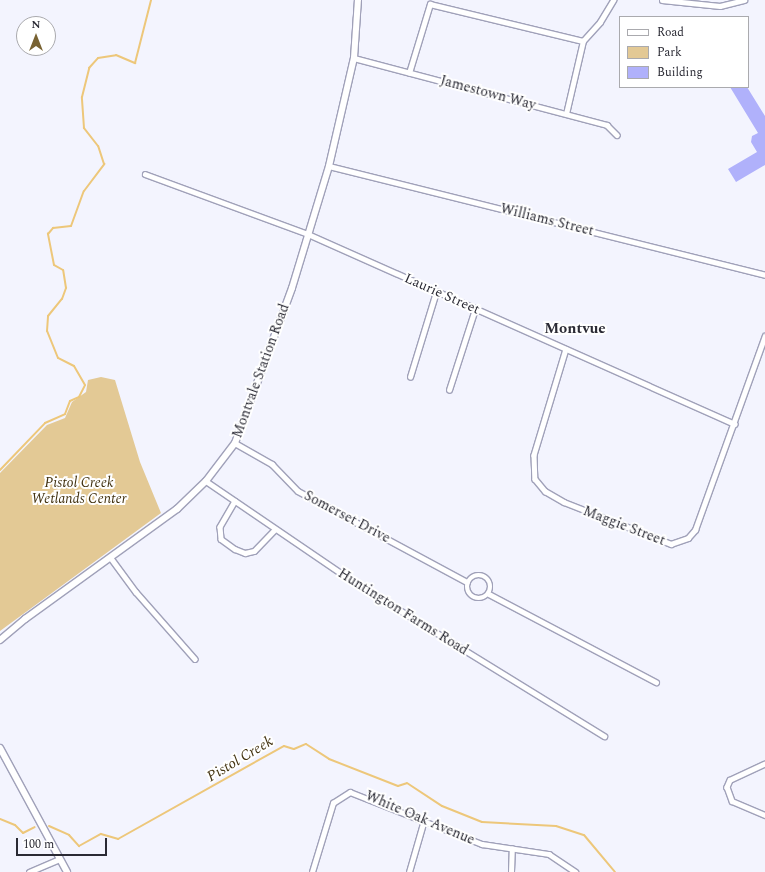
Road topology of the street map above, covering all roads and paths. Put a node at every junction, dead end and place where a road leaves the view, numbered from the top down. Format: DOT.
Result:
graph roads {
  1 [pos="358,0"];
  2 [pos="613,0"];
  3 [pos="662,0"];
  4 [pos="719,0"];
  5 [pos="744,0"];
  6 [pos="720,6"];
  7 [pos="583,41"];
  8 [pos="354,58"];
  9 [pos="409,73"];
  10 [pos="566,114"];
  11 [pos="617,135"];
  12 [pos="329,166"];
  13 [pos="145,174"];
  14 [pos="308,234"];
  15 [pos="765,275"];
  16 [pos="436,292"];
  17 [pos="475,309"];
  18 [pos="765,336"];
  19 [pos="566,349"];
  20 [pos="410,377"];
  21 [pos="449,390"];
  22 [pos="734,424"];
  23 [pos="235,443"];
  24 [pos="206,481"];
  25 [pos="235,501"];
  26 [pos="275,529"];
  27 [pos="111,558"];
  28 [pos="467,582"];
  29 [pos="489,594"];
  30 [pos="0,640"];
  31 [pos="195,659"];
  32 [pos="656,682"];
  33 [pos="604,736"];
  34 [pos="0,748"];
  35 [pos="765,764"];
  36 [pos="765,815"];
  37 [pos="424,820"];
  38 [pos="512,849"];
  39 [pos="59,859"];
  40 [pos="29,872"];
  41 [pos="66,872"];
  42 [pos="312,872"];
  43 [pos="409,872"];
  44 [pos="511,872"];
  45 [pos="576,872"];
  1 -- 8 [label="street, Montvale Station Road"];
  2 -- 7 [label="street"];
  3 -- 6 [label="street"];
  4 -- 6 [label="street"];
  5 -- 6 [label="street"];
  7 -- 9 [label="street"];
  7 -- 10 [label="street"];
  8 -- 9 [label="street, Jamestown Way"];
  8 -- 12 [label="street, Montvale Station Road"];
  9 -- 10 [label="street, Jamestown Way"];
  10 -- 11 [label="street, Jamestown Way"];
  12 -- 14 [label="street, Montvale Station Road"];
  12 -- 15 [label="street, Williams Street"];
  13 -- 14 [label="street, Laurie Street"];
  14 -- 16 [label="street, Laurie Street"];
  14 -- 23 [label="street, Montvale Station Road"];
  16 -- 17 [label="street, Laurie Street"];
  16 -- 20 [label="street"];
  17 -- 19 [label="street, Laurie Street"];
  17 -- 21 [label="street"];
  18 -- 22 [label="street, Maggie Street"];
  19 -- 22 [label="street, Laurie Street"];
  19 -- 22 [label="street, Maggie Street"];
  23 -- 24 [label="street, Montvale Station Road"];
  23 -- 28 [label="street, Somerset Drive"];
  24 -- 25 [label="street, Huntington Farms Road"];
  24 -- 27 [label="street, Montvale Station Road"];
  25 -- 26 [label="street, Huntington Farms Road"];
  25 -- 26 [label="street"];
  26 -- 33 [label="street, Huntington Farms Road"];
  27 -- 30 [label="street, Montvale Station Road"];
  27 -- 31 [label="street"];
  28 -- 29 [label="street"];
  28 -- 29 [label="street"];
  29 -- 32 [label="street"];
  34 -- 39 [label="street"];
  35 -- 36 [label="street"];
  37 -- 38 [label="street, White Oak Avenue"];
  37 -- 42 [label="street, White Oak Avenue"];
  37 -- 43 [label="street"];
  38 -- 44 [label="street"];
  38 -- 45 [label="street, White Oak Avenue"];
  39 -- 40 [label="street"];
  39 -- 41 [label="street"];
}
